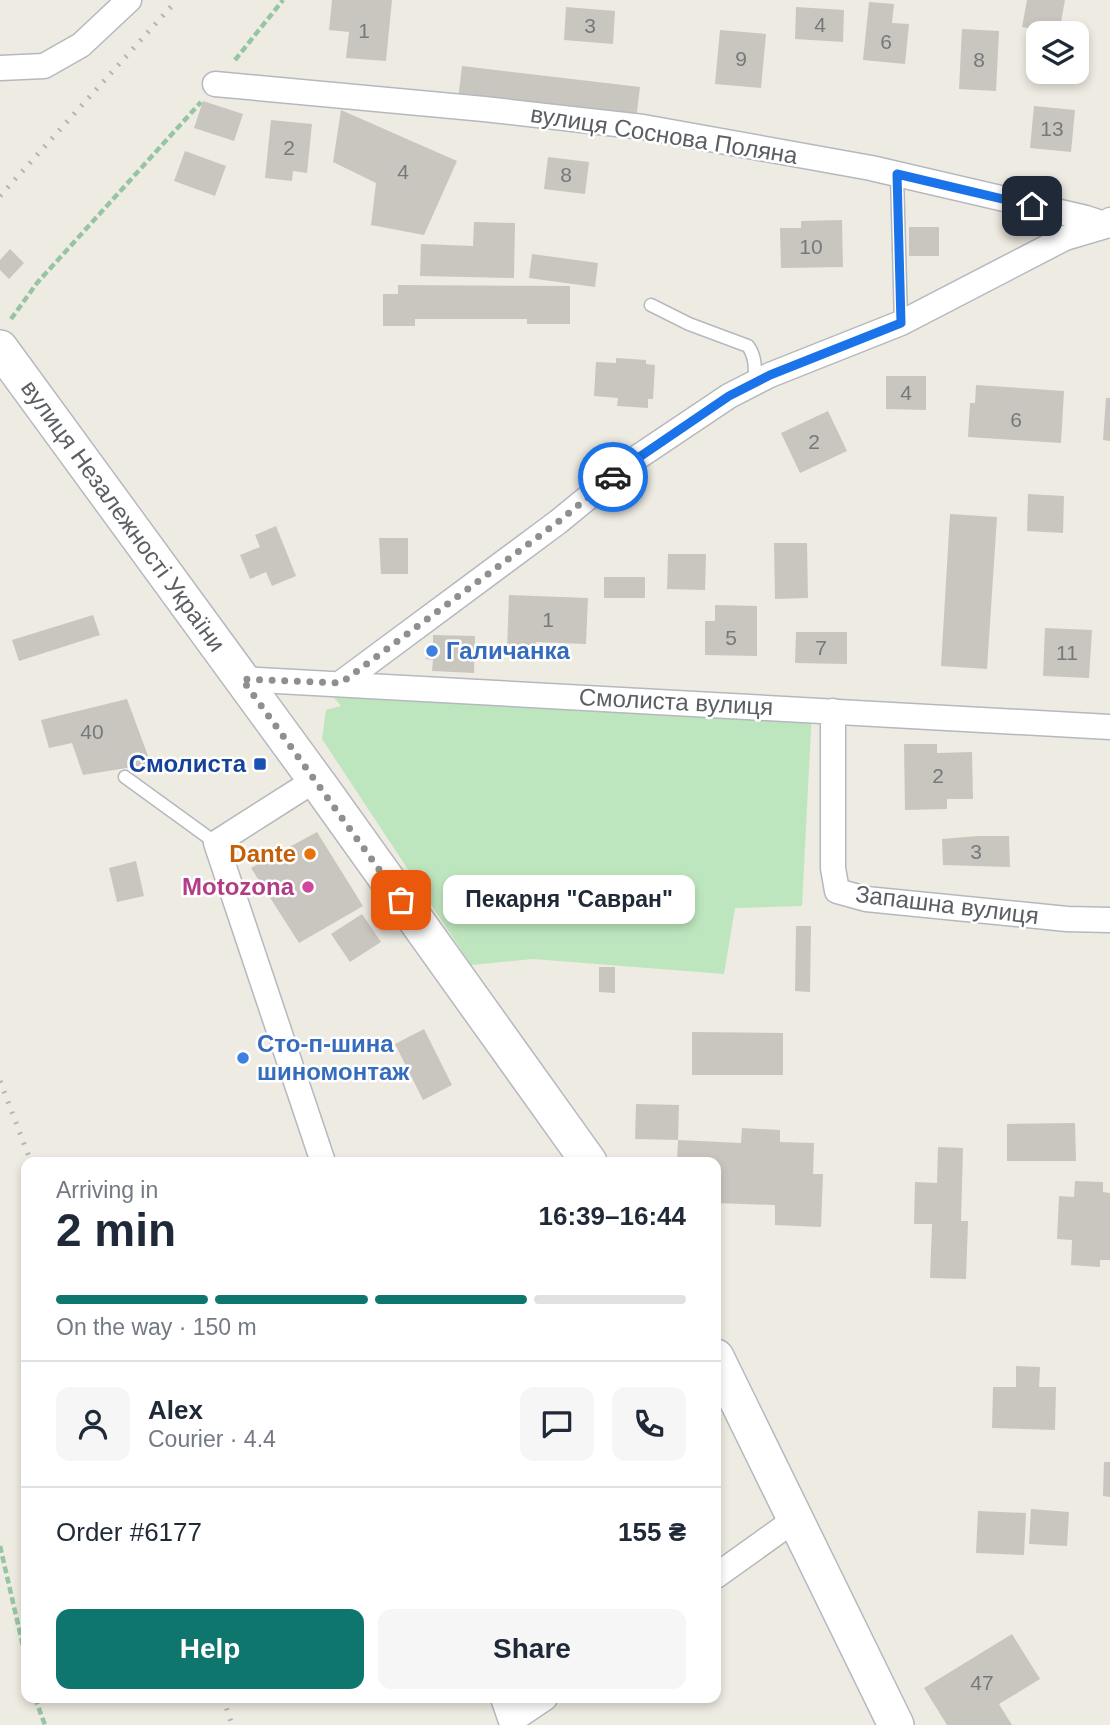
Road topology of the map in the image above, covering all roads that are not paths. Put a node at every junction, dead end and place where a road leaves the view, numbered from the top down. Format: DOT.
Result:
graph roads {
  1 [pos="129,0"];
  2 [pos="0,68"];
  3 [pos="215,84"];
  4 [pos="897,174"];
  5 [pos="1109,224"];
  6 [pos="651,305"];
  7 [pos="901,323"];
  8 [pos="3,337"];
  9 [pos="755,383"];
  10 [pos="242,679"];
  11 [pos="341,683"];
  12 [pos="834,711"];
  13 [pos="1110,727"];
  14 [pos="124,778"];
  15 [pos="315,780"];
  16 [pos="216,843"];
  17 [pos="1110,920"];
  18 [pos="321,1157"];
  19 [pos="585,1157"];
  20 [pos="721,1367"];
  21 [pos="797,1518"];
  22 [pos="721,1572"];
  23 [pos="505,1703"];
  24 [pos="538,1703"];
  25 [pos="512,1723"];
  26 [pos="896,1725"];
  1 -- 2 [label="street"];
  3 -- 4 [label="street, вулиця Соснова Поляна"];
  4 -- 5 [label="street, вулиця Соснова Поляна"];
  4 -- 7 [label="lane"];
  5 -- 7 [label="street"];
  6 -- 9 [label="lane"];
  7 -- 9 [label="street"];
  8 -- 10 [label="main road, вулиця Незалежності України"];
  9 -- 11 [label="street"];
  10 -- 11 [label="street, Смолиста вулиця"];
  10 -- 15 [label="main road, вулиця Незалежності України"];
  11 -- 12 [label="street, Смолиста вулиця"];
  12 -- 13 [label="street, Смолиста вулиця"];
  12 -- 17 [label="street, Запашна вулиця"];
  14 -- 16 [label="lane"];
  15 -- 16 [label="street"];
  15 -- 19 [label="main road, вулиця Незалежності України"];
  16 -- 18 [label="street"];
  20 -- 21 [label="main road"];
  21 -- 22 [label="street"];
  21 -- 26 [label="main road"];
  23 -- 25 [label="street"];
  24 -- 25 [label="street"];
}
